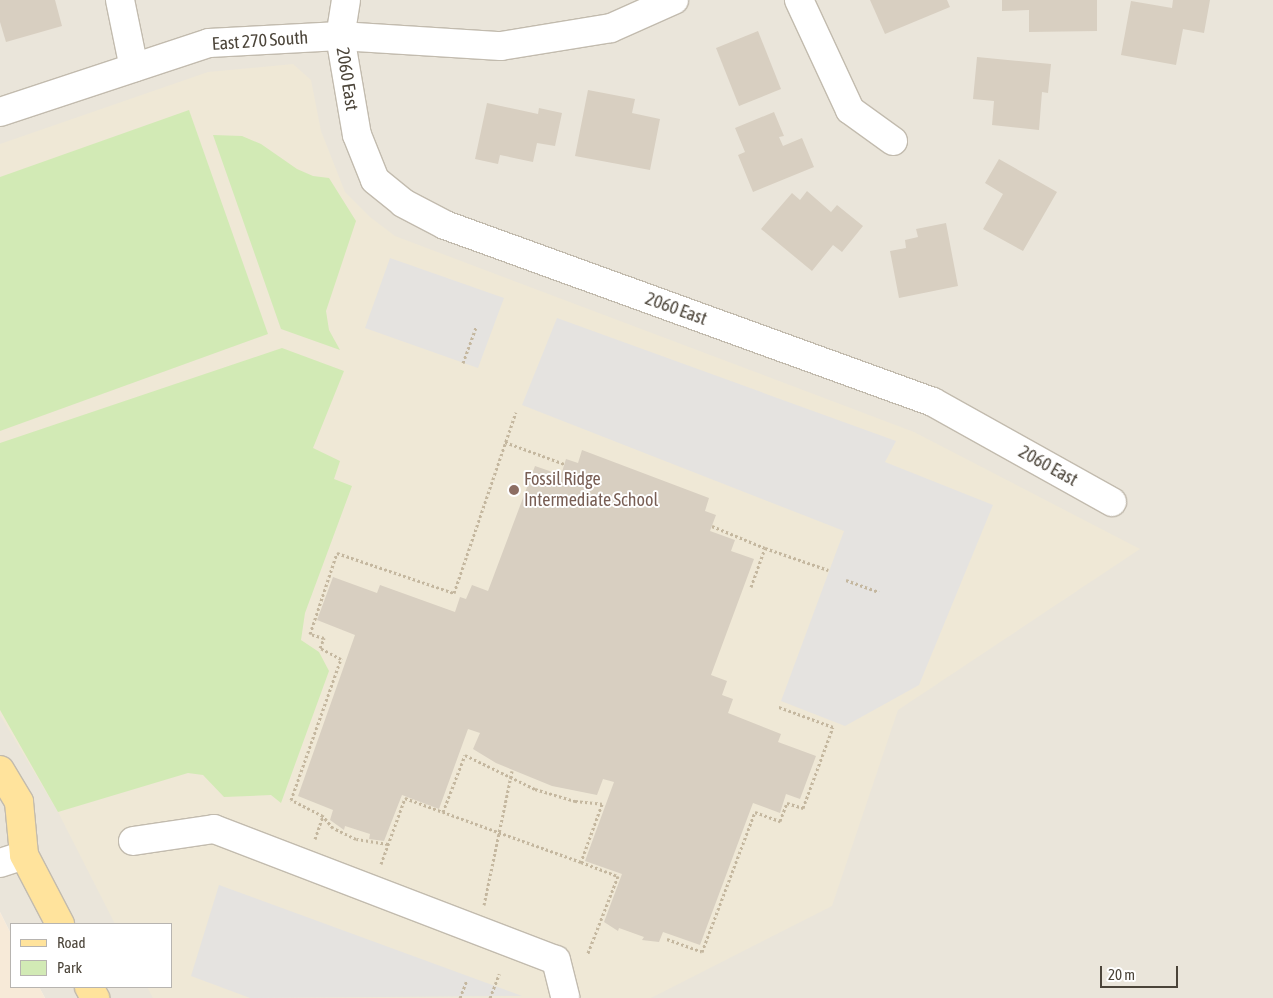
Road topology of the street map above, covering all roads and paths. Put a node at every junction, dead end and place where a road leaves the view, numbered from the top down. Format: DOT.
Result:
graph roads {
  1 [pos="120,0"];
  2 [pos="346,0"];
  3 [pos="674,0"];
  4 [pos="799,0"];
  5 [pos="340,36"];
  6 [pos="134,68"];
  7 [pos="0,112"];
  8 [pos="893,141"];
  9 [pos="476,327"];
  10 [pos="463,363"];
  11 [pos="516,412"];
  12 [pos="505,442"];
  13 [pos="564,464"];
  14 [pos="1112,502"];
  15 [pos="712,526"];
  16 [pos="765,548"];
  17 [pos="828,570"];
  18 [pos="846,580"];
  19 [pos="752,587"];
  20 [pos="880,592"];
  21 [pos="779,707"];
  22 [pos="0,770"];
  23 [pos="512,771"];
  24 [pos="511,778"];
  25 [pos="443,812"];
  26 [pos="323,816"];
  27 [pos="500,832"];
  28 [pos="0,841"];
  29 [pos="132,841"];
  30 [pos="314,842"];
  31 [pos="388,844"];
  32 [pos="12,859"];
  33 [pos="581,862"];
  34 [pos="379,867"];
  35 [pos="484,908"];
  36 [pos="59,923"];
  37 [pos="667,939"];
  38 [pos="588,953"];
  39 [pos="499,974"];
  40 [pos="467,980"];
  41 [pos="460,998"];
  42 [pos="490,998"];
  43 [pos="565,998"];
  1 -- 6 [label="street"];
  2 -- 5 [label="street, 2060 East"];
  3 -- 5 [label="street, East 270 South"];
  4 -- 8 [label="street"];
  5 -- 6 [label="street, East 270 South"];
  5 -- 14 [label="street, 2060 East"];
  6 -- 7 [label="street, East 270 South"];
  9 -- 10 [label="path"];
  11 -- 12 [label="path"];
  12 -- 13 [label="path"];
  12 -- 26 [label="path"];
  15 -- 16 [label="path"];
  16 -- 17 [label="path"];
  16 -- 19 [label="path"];
  18 -- 20 [label="path"];
  21 -- 37 [label="path"];
  22 -- 32 [label="main road"];
  23 -- 24 [label="path"];
  24 -- 25 [label="path"];
  24 -- 27 [label="path"];
  24 -- 33 [label="path"];
  25 -- 27 [label="path"];
  25 -- 31 [label="path"];
  26 -- 30 [label="path"];
  26 -- 31 [label="path"];
  27 -- 33 [label="path"];
  27 -- 35 [label="path"];
  28 -- 32 [label="main road"];
  29 -- 43 [label="street"];
  31 -- 34 [label="path"];
  32 -- 36 [label="main road"];
  33 -- 38 [label="path"];
  39 -- 42 [label="path"];
  40 -- 41 [label="path"];
}
